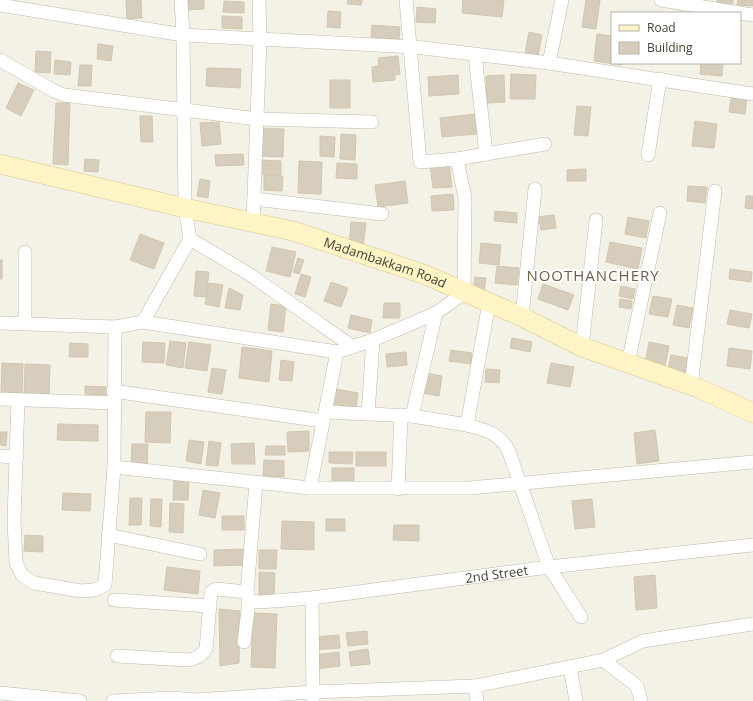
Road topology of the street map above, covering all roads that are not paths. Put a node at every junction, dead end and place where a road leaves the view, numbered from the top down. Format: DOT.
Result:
graph roads {
  1 [pos="180,0"];
  2 [pos="259,0"];
  3 [pos="406,0"];
  4 [pos="562,0"];
  5 [pos="661,0"];
  6 [pos="0,5"];
  7 [pos="735,12"];
  8 [pos="741,13"];
  9 [pos="753,15"];
  10 [pos="183,35"];
  11 [pos="260,39"];
  12 [pos="411,47"];
  13 [pos="475,55"];
  14 [pos="0,60"];
  15 [pos="549,63"];
  16 [pos="660,80"];
  17 [pos="753,94"];
  18 [pos="184,110"];
  19 [pos="256,119"];
  20 [pos="372,122"];
  21 [pos="545,144"];
  22 [pos="486,154"];
  23 [pos="648,155"];
  24 [pos="457,159"];
  25 [pos="0,164"];
  26 [pos="535,189"];
  27 [pos="715,191"];
  28 [pos="254,199"];
  29 [pos="185,208"];
  30 [pos="660,213"];
  31 [pos="382,214"];
  32 [pos="596,220"];
  33 [pos="253,222"];
  34 [pos="190,239"];
  35 [pos="25,252"];
  36 [pos="464,293"];
  37 [pos="489,303"];
  38 [pos="436,313"];
  39 [pos="522,317"];
  40 [pos="143,322"];
  41 [pos="0,323"];
  42 [pos="25,324"];
  43 [pos="115,327"];
  44 [pos="373,340"];
  45 [pos="353,347"];
  46 [pos="582,347"];
  47 [pos="337,352"];
  48 [pos="628,363"];
  49 [pos="690,385"];
  50 [pos="114,397"];
  51 [pos="0,399"];
  52 [pos="18,400"];
  53 [pos="753,413"];
  54 [pos="368,414"];
  55 [pos="324,416"];
  56 [pos="407,416"];
  57 [pos="467,425"];
  58 [pos="0,456"];
  59 [pos="17,457"];
  60 [pos="753,462"];
  61 [pos="114,467"];
  62 [pos="256,483"];
  63 [pos="520,485"];
  64 [pos="310,488"];
  65 [pos="398,488"];
  66 [pos="108,535"];
  67 [pos="753,545"];
  68 [pos="200,554"];
  69 [pos="549,567"];
  70 [pos="248,596"];
  71 [pos="312,598"];
  72 [pos="114,600"];
  73 [pos="210,606"];
  74 [pos="581,617"];
  75 [pos="753,624"];
  76 [pos="244,642"];
  77 [pos="117,656"];
  78 [pos="603,660"];
  79 [pos="570,667"];
  80 [pos="475,686"];
  81 [pos="0,693"];
  82 [pos="313,697"];
  83 [pos="171,700"];
  84 [pos="80,701"];
  85 [pos="113,701"];
  86 [pos="477,701"];
  87 [pos="576,701"];
  88 [pos="641,701"];
  1 -- 10 [label="street"];
  2 -- 11 [label="street"];
  3 -- 12 [label="street"];
  4 -- 15 [label="street"];
  5 -- 7 [label="street"];
  6 -- 10 [label="street"];
  8 -- 9 [label="street"];
  10 -- 11 [label="street"];
  10 -- 18 [label="street"];
  11 -- 12 [label="street"];
  11 -- 19 [label="street"];
  12 -- 13 [label="street"];
  12 -- 24 [label="street"];
  13 -- 15 [label="street"];
  13 -- 22 [label="street"];
  14 -- 18 [label="street"];
  15 -- 16 [label="street"];
  16 -- 17 [label="street"];
  16 -- 23 [label="street"];
  18 -- 19 [label="street"];
  18 -- 29 [label="street"];
  19 -- 20 [label="street"];
  19 -- 28 [label="street"];
  21 -- 22 [label="street"];
  22 -- 24 [label="street"];
  24 -- 36 [label="street"];
  25 -- 29 [label="street, Madambakkam Road"];
  26 -- 39 [label="street"];
  27 -- 49 [label="street"];
  28 -- 31 [label="street"];
  28 -- 33 [label="street"];
  29 -- 33 [label="street, Madambakkam Road"];
  29 -- 34 [label="street"];
  30 -- 48 [label="street"];
  32 -- 46 [label="street"];
  33 -- 36 [label="street, Madambakkam Road"];
  34 -- 40 [label="street"];
  34 -- 45 [label="street"];
  35 -- 42 [label="street"];
  36 -- 37 [label="street, Madambakkam Road"];
  36 -- 38 [label="street"];
  37 -- 39 [label="street, Madambakkam Road"];
  37 -- 57 [label="street"];
  38 -- 44 [label="street"];
  38 -- 56 [label="street"];
  39 -- 46 [label="street, Madambakkam Road"];
  40 -- 43 [label="street"];
  40 -- 47 [label="street"];
  41 -- 42 [label="street"];
  42 -- 43 [label="street"];
  43 -- 50 [label="street"];
  44 -- 45 [label="street"];
  44 -- 54 [label="street"];
  45 -- 47 [label="street"];
  46 -- 48 [label="street, Madambakkam Road"];
  47 -- 55 [label="street"];
  48 -- 49 [label="street, Madambakkam Road"];
  49 -- 53 [label="street, Madambakkam Road"];
  50 -- 52 [label="street"];
  50 -- 55 [label="street"];
  50 -- 61 [label="street"];
  51 -- 52 [label="street"];
  52 -- 59 [label="street"];
  54 -- 55 [label="street"];
  54 -- 56 [label="street"];
  55 -- 64 [label="street"];
  56 -- 57 [label="street"];
  56 -- 65 [label="street"];
  57 -- 63 [label="street"];
  58 -- 59 [label="street"];
  59 -- 66 [label="street"];
  60 -- 63 [label="street"];
  61 -- 62 [label="street"];
  61 -- 66 [label="street"];
  62 -- 64 [label="street"];
  62 -- 70 [label="street"];
  63 -- 65 [label="street"];
  63 -- 69 [label="street"];
  64 -- 65 [label="street"];
  66 -- 68 [label="street"];
  67 -- 69 [label="street, 2nd Street"];
  69 -- 71 [label="street, 2nd Street"];
  69 -- 74 [label="street"];
  70 -- 71 [label="street, 2nd Street"];
  70 -- 73 [label="street, 2nd Street"];
  70 -- 76 [label="street"];
  71 -- 82 [label="street"];
  72 -- 73 [label="street"];
  73 -- 77 [label="street"];
  75 -- 78 [label="street"];
  78 -- 79 [label="street"];
  78 -- 88 [label="street"];
  79 -- 80 [label="street"];
  79 -- 87 [label="street"];
  80 -- 82 [label="street"];
  80 -- 86 [label="street"];
  81 -- 84 [label="street"];
  82 -- 83 [label="street"];
  83 -- 85 [label="street"];
}
